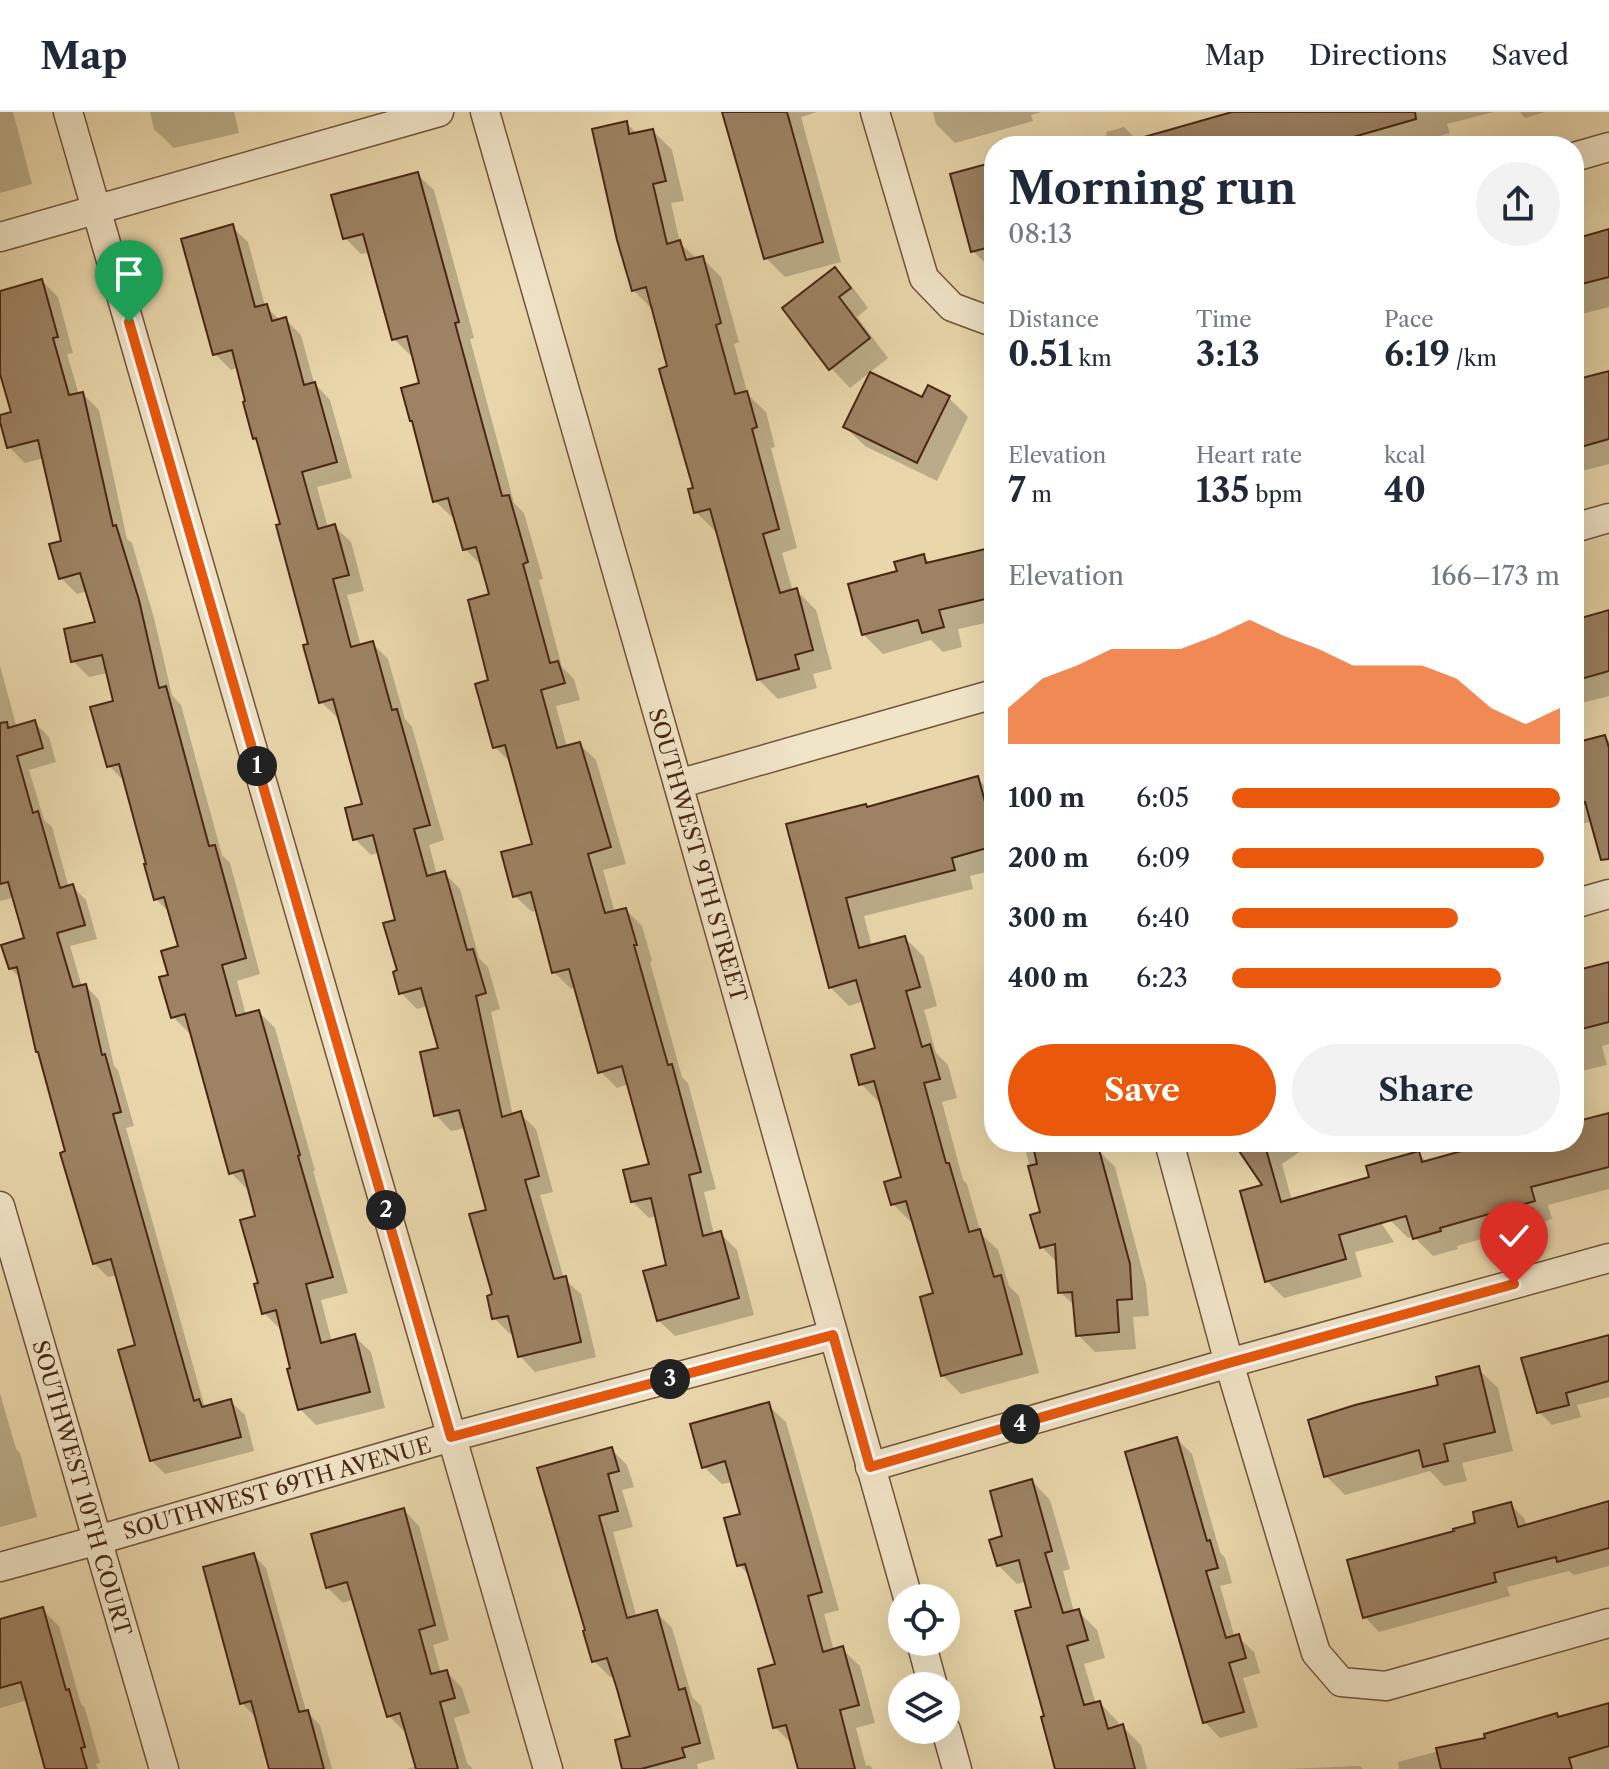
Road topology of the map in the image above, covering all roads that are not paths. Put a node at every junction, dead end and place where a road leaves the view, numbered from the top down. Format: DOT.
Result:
graph roads {
  1 [pos="68,112"];
  2 [pos="439,112"];
  3 [pos="485,112"];
  4 [pos="875,112"];
  5 [pos="1609,147"];
  6 [pos="1584,154"];
  7 [pos="97,210"];
  8 [pos="0,237"];
  9 [pos="984,319"];
  10 [pos="1609,518"];
  11 [pos="1584,525"];
  12 [pos="984,697"];
  13 [pos="678,784"];
  14 [pos="1609,894"];
  15 [pos="1584,901"];
  16 [pos="1172,1152"];
  17 [pos="0,1206"];
  18 [pos="1609,1258"];
  19 [pos="833,1335"];
  20 [pos="1229,1363"];
  21 [pos="451,1437"];
  22 [pos="870,1467"];
  23 [pos="98,1540"];
  24 [pos="0,1567"];
  25 [pos="904,1584"];
  26 [pos="1609,1623"];
  27 [pos="950,1744"];
  28 [pos="164,1769"];
  29 [pos="548,1769"];
  30 [pos="957,1769"];
  1 -- 7 [label="street"];
  2 -- 7 [label="street"];
  3 -- 13 [label="street, SOUTHWEST 9TH STREET"];
  4 -- 9 [label="street"];
  5 -- 6 [label="street"];
  7 -- 8 [label="street"];
  7 -- 21 [label="street"];
  10 -- 11 [label="street"];
  12 -- 13 [label="street"];
  13 -- 19 [label="street, SOUTHWEST 9TH STREET"];
  14 -- 15 [label="street"];
  16 -- 20 [label="street"];
  17 -- 23 [label="street, SOUTHWEST 10TH COURT"];
  18 -- 20 [label="street"];
  19 -- 21 [label="street, SOUTHWEST 69TH AVENUE"];
  19 -- 22 [label="street, SOUTHWEST 9TH STREET"];
  20 -- 22 [label="street"];
  20 -- 26 [label="street"];
  21 -- 23 [label="street, SOUTHWEST 69TH AVENUE"];
  21 -- 29 [label="street"];
  22 -- 25 [label="street, SOUTHWEST 9TH STREET"];
  23 -- 24 [label="street, SOUTHWEST 69TH AVENUE"];
  23 -- 28 [label="street, SOUTHWEST 10TH COURT"];
  27 -- 30 [label="street"];
}
